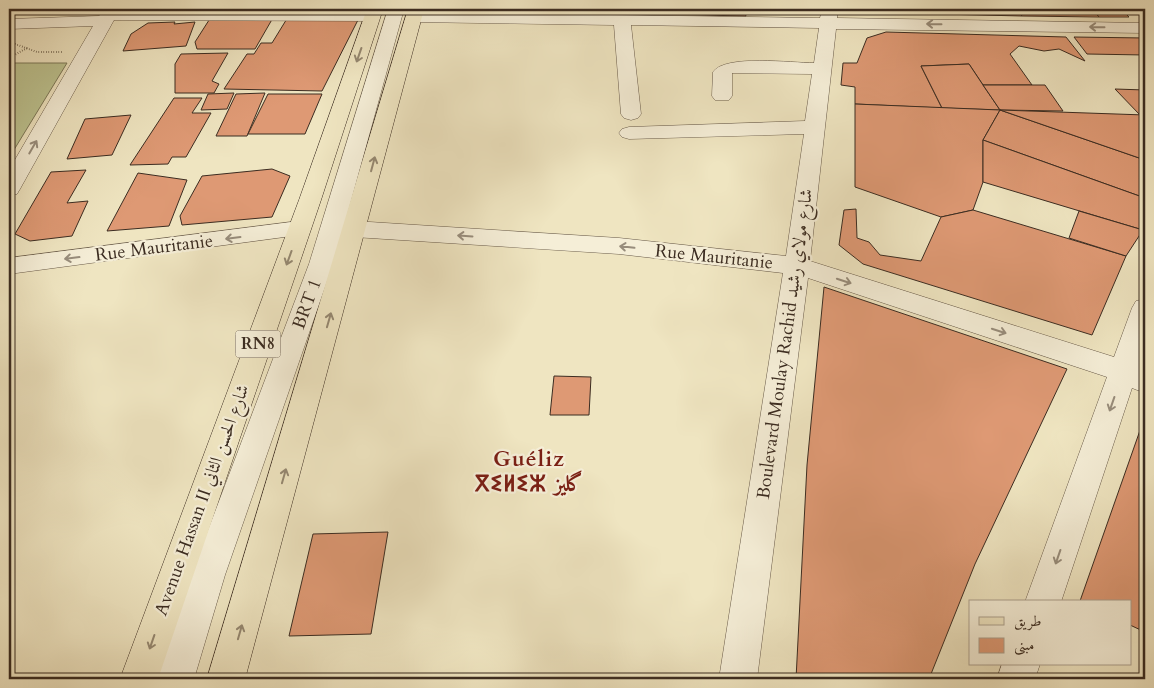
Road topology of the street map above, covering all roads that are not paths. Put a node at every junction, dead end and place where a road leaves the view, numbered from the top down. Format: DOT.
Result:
graph roads {
  1 [pos="795,9"];
  2 [pos="1130,9"];
  3 [pos="395,12"];
  4 [pos="109,15"];
  5 [pos="829,16"];
  6 [pos="622,20"];
  7 [pos="12,24"];
  8 [pos="1145,24"];
  9 [pos="1145,28"];
  10 [pos="822,69"];
  11 [pos="722,96"];
  12 [pos="815,127"];
  13 [pos="9,189"];
  14 [pos="299,229"];
  15 [pos="354,229"];
  16 [pos="9,266"];
  17 [pos="798,266"];
  18 [pos="1145,308"];
  19 [pos="1134,376"];
  20 [pos="1044,600"];
  21 [pos="1020,666"];
  22 [pos="139,679"];
  23 [pos="175,679"];
  24 [pos="226,679"];
  25 [pos="738,679"];
  26 [pos="1016,679"];
  1 -- 5 [label="street"];
  2 -- 8 [label="street"];
  3 -- 4 [label="street"];
  3 -- 6 [label="street"];
  3 -- 14 [label="main road, Avenue Hassan II شارع الحسن الثاني / RN8, one-way"];
  15 -- 3 [label="main road, one-way"];
  3 -- 23 [label="street, BRT 1"];
  4 -- 7 [label="street"];
  13 -- 4 [label="street, one-way"];
  5 -- 6 [label="street"];
  9 -- 5 [label="street, one-way"];
  5 -- 10 [label="street, Boulevard Moulay Rachid شارع مولاي رشيد"];
  6 -- 12 [label="street"];
  10 -- 11 [label="street"];
  10 -- 12 [label="street, Boulevard Moulay Rachid شارع مولاي رشيد"];
  12 -- 17 [label="street, Boulevard Moulay Rachid شارع مولاي رشيد"];
  14 -- 16 [label="street, Rue Mauritanie, one-way"];
  14 -- 22 [label="main road, Avenue Hassan II شارع الحسن الثاني / RN8, one-way"];
  17 -- 15 [label="street, Rue Mauritanie, one-way"];
  24 -- 15 [label="main road, one-way"];
  17 -- 19 [label="street, Rue Mauritanie, one-way"];
  17 -- 25 [label="street, Boulevard Moulay Rachid شارع مولاي رشيد"];
  18 -- 19 [label="street"];
  19 -- 20 [label="street, one-way"];
  21 -- 26 [label="street"];
}
